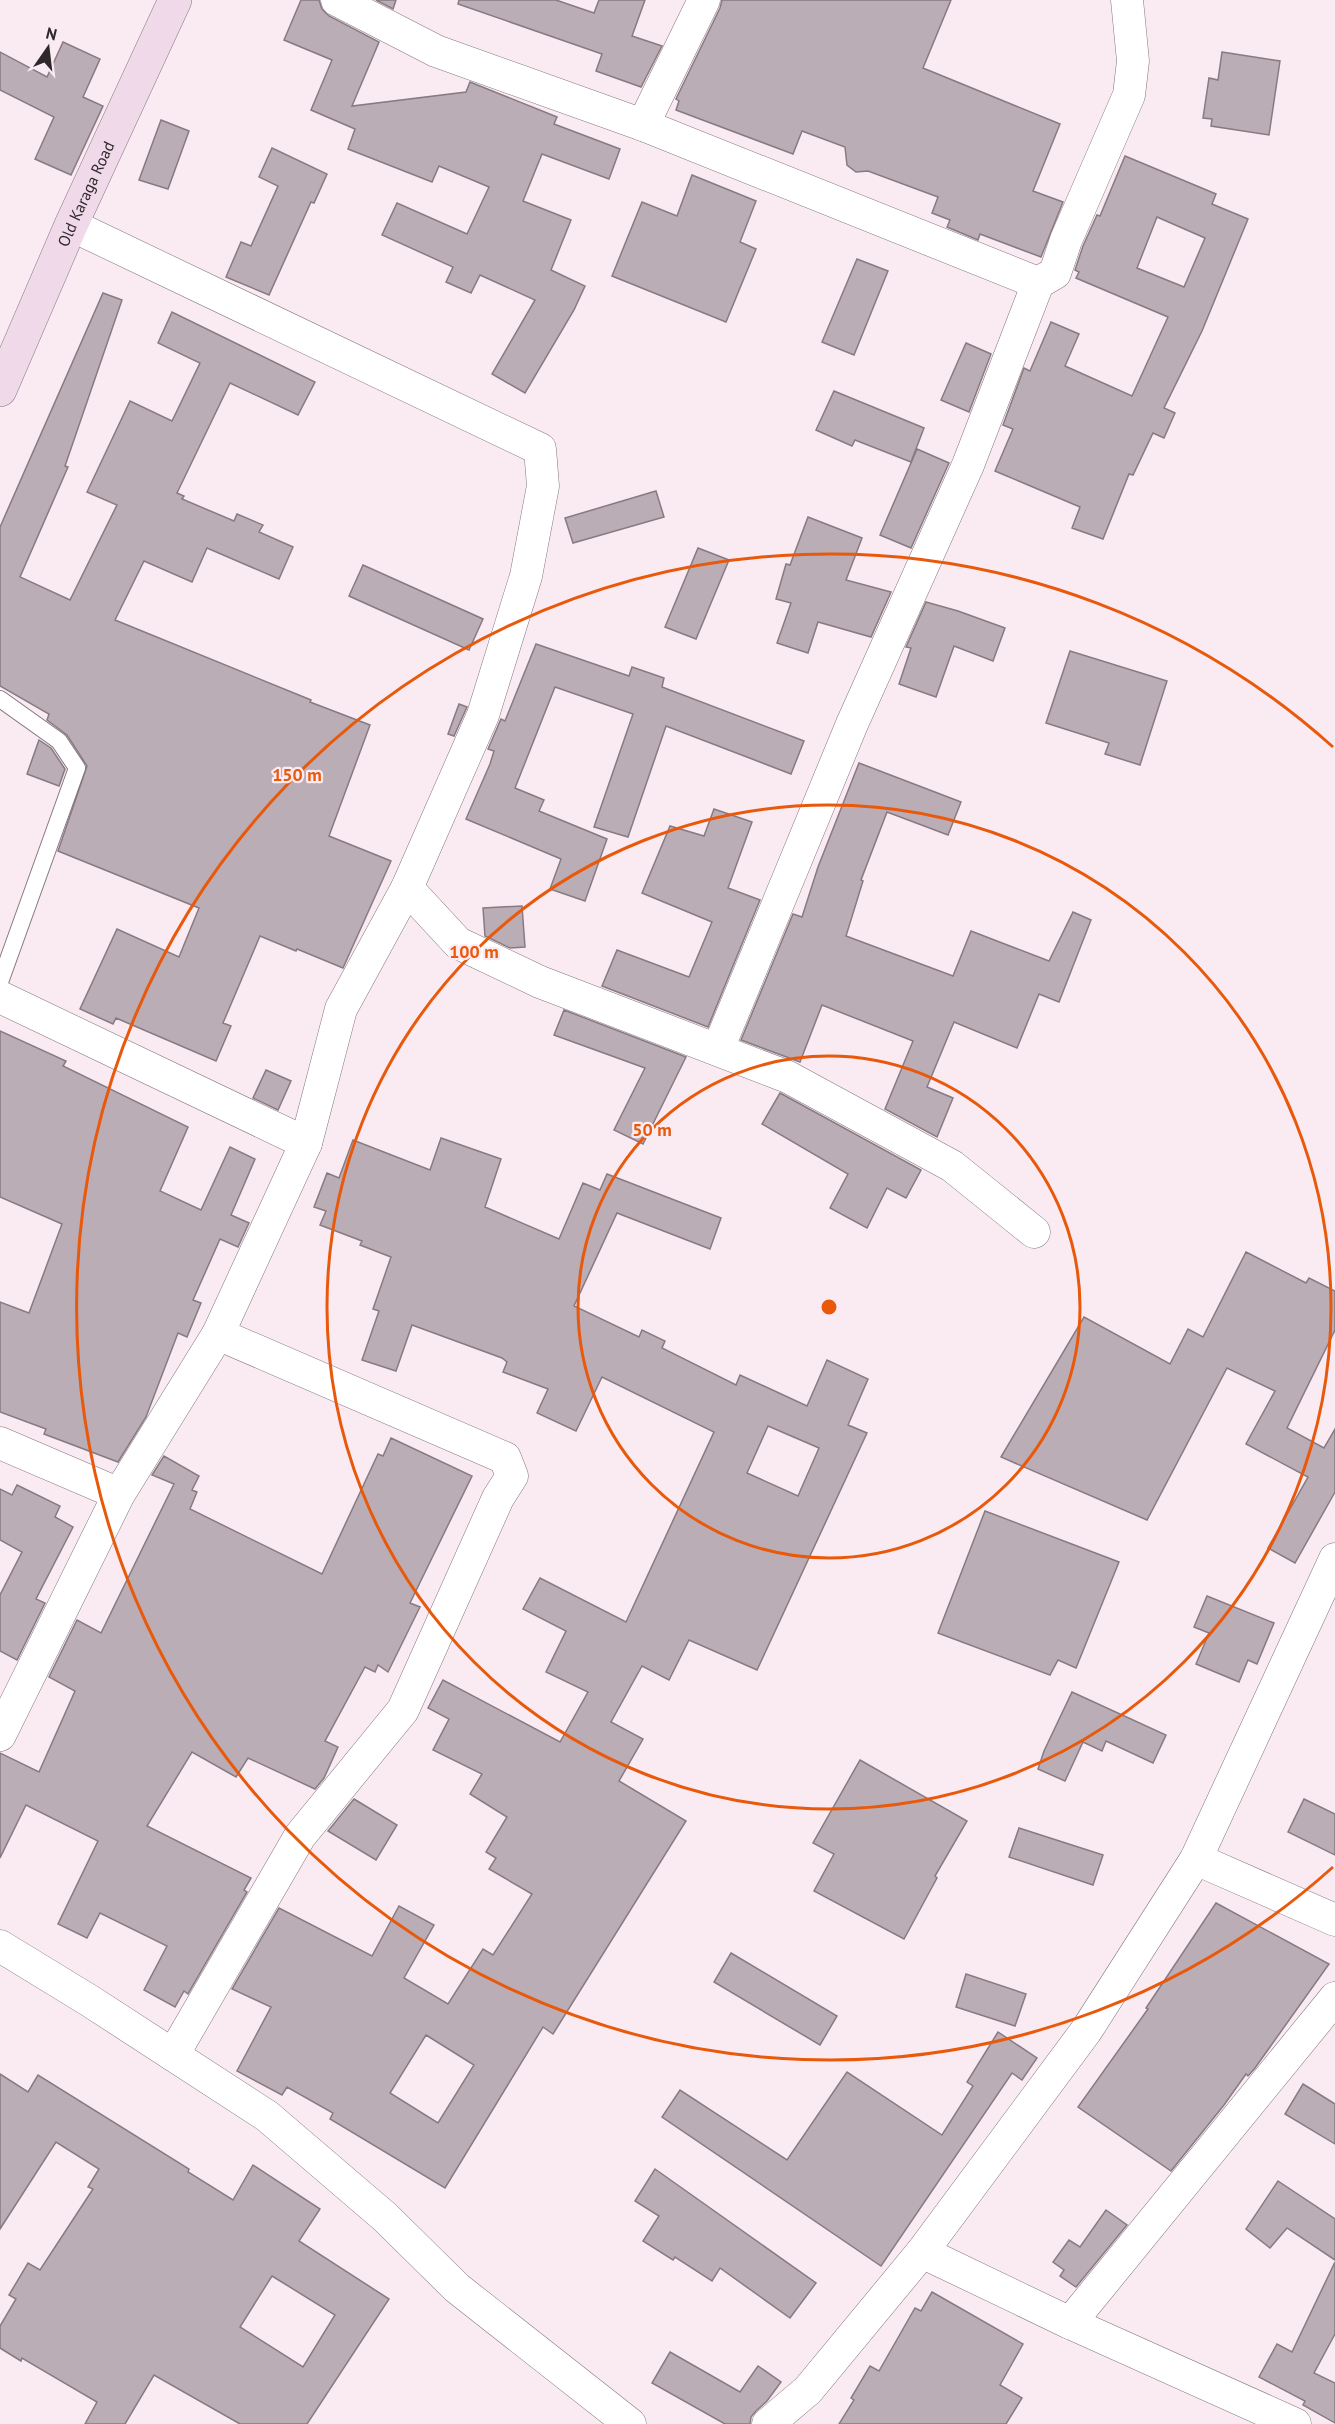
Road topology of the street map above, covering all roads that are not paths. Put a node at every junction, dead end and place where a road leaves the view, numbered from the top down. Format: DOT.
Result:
graph roads {
  1 [pos="176,0"];
  2 [pos="337,0"];
  3 [pos="704,0"];
  4 [pos="1127,0"];
  5 [pos="643,125"];
  6 [pos="71,225"];
  7 [pos="1038,283"];
  8 [pos="0,390"];
  9 [pos="0,699"];
  10 [pos="407,888"];
  11 [pos="0,982"];
  12 [pos="0,997"];
  13 [pos="718,1049"];
  14 [pos="306,1143"];
  15 [pos="1034,1232"];
  16 [pos="218,1334"];
  17 [pos="0,1443"];
  18 [pos="119,1494"];
  19 [pos="1335,1559"];
  20 [pos="0,1735"];
  21 [pos="1196,1858"];
  22 [pos="1335,1920"];
  23 [pos="0,1946"];
  24 [pos="1335,1998"];
  25 [pos="173,2055"];
  26 [pos="922,2252"];
  27 [pos="1070,2323"];
  28 [pos="630,2424"];
  29 [pos="768,2424"];
  30 [pos="1295,2424"];
  1 -- 6 [label="street, Old Karaga Road"];
  2 -- 5 [label="street"];
  3 -- 5 [label="street"];
  4 -- 7 [label="street"];
  5 -- 7 [label="street"];
  6 -- 8 [label="street, Old Karaga Road"];
  6 -- 10 [label="street"];
  7 -- 13 [label="street"];
  9 -- 11 [label="lane"];
  10 -- 13 [label="street"];
  10 -- 14 [label="street"];
  12 -- 14 [label="street"];
  13 -- 15 [label="street"];
  14 -- 16 [label="street"];
  16 -- 18 [label="street"];
  16 -- 25 [label="street"];
  17 -- 18 [label="street"];
  18 -- 20 [label="street"];
  19 -- 21 [label="street"];
  21 -- 22 [label="street"];
  21 -- 26 [label="street"];
  23 -- 25 [label="street"];
  24 -- 27 [label="street"];
  25 -- 28 [label="street"];
  26 -- 27 [label="street"];
  26 -- 29 [label="street"];
  27 -- 30 [label="street"];
}
